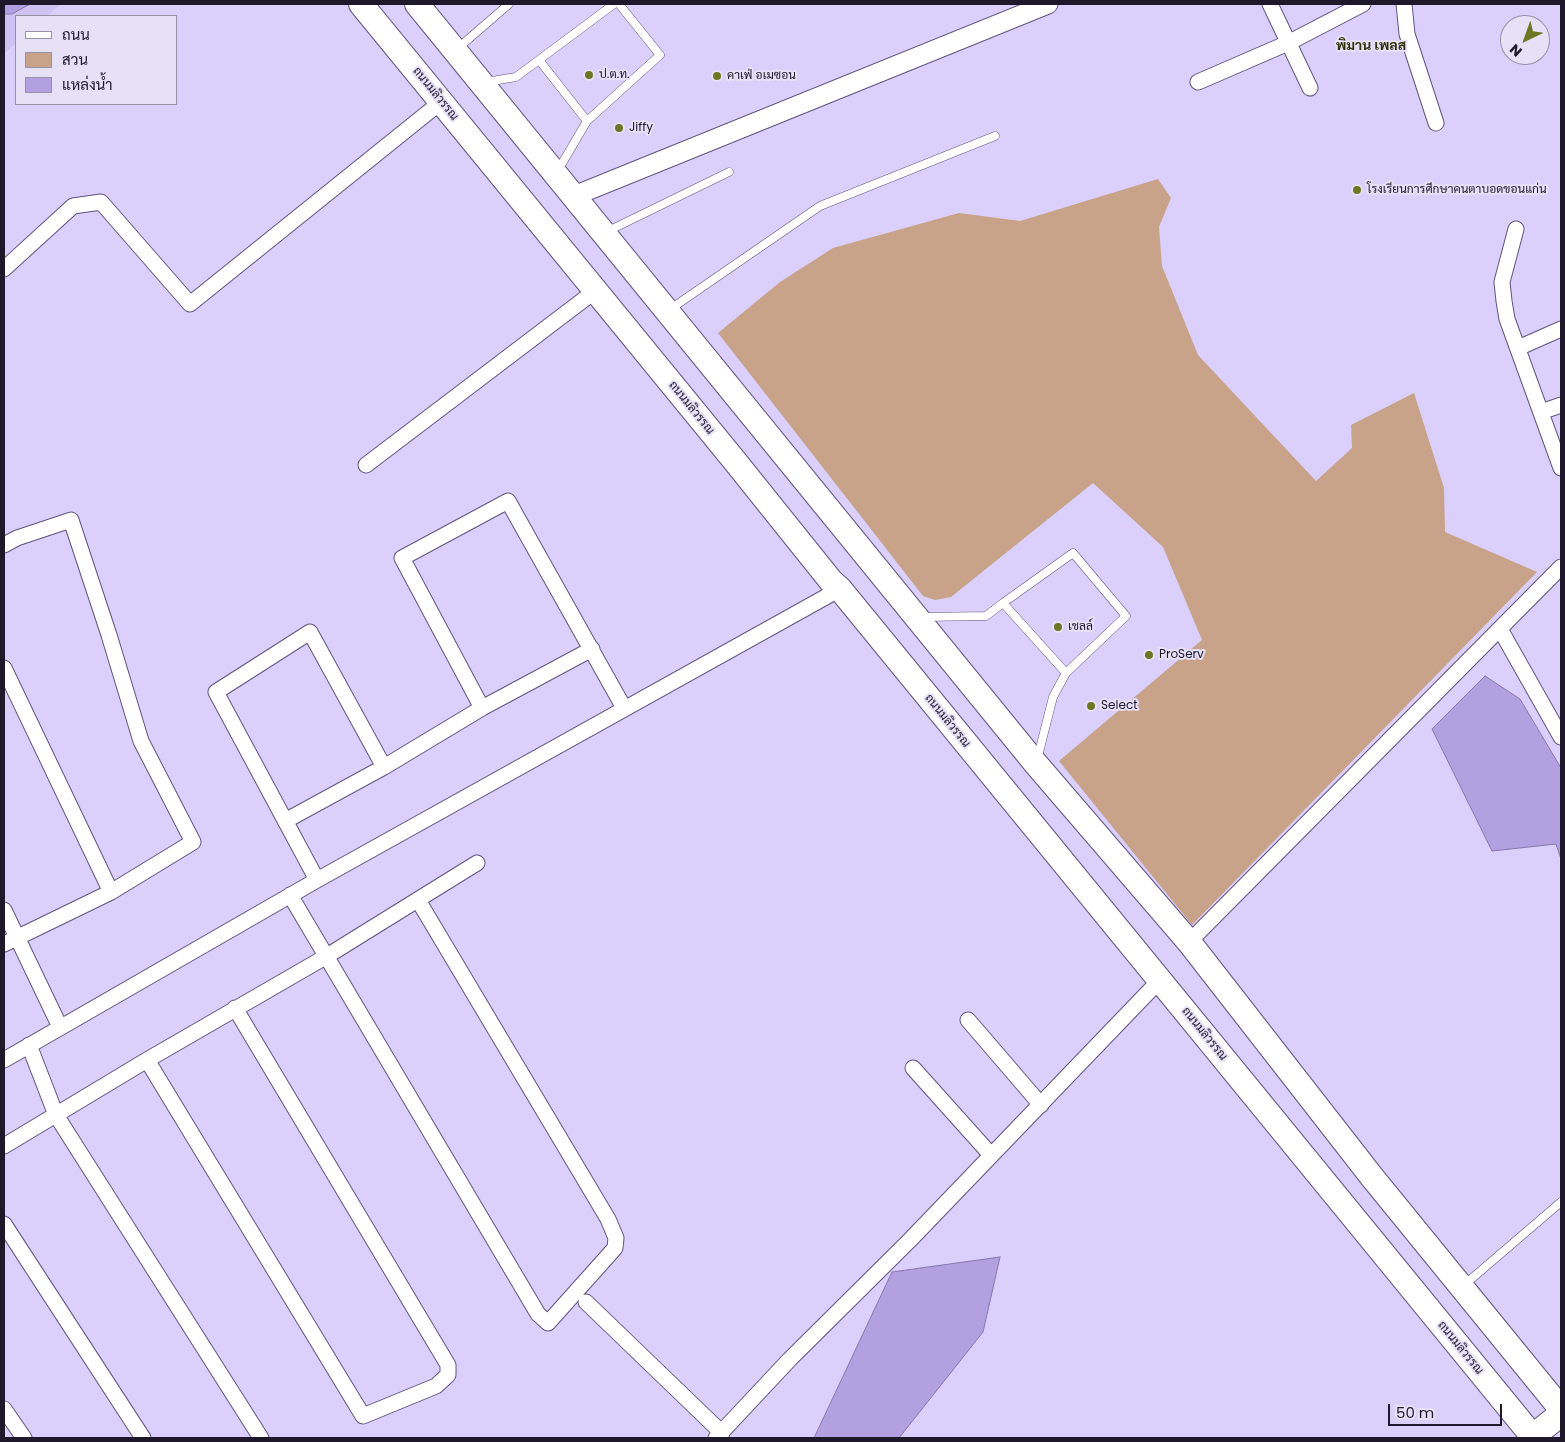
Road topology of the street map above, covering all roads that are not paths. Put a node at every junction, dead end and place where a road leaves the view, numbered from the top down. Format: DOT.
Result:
graph roads {
  1 [pos="361,4"];
  2 [pos="417,4"];
  3 [pos="509,4"];
  4 [pos="614,4"];
  5 [pos="619,4"];
  6 [pos="1048,4"];
  7 [pos="1270,4"];
  8 [pos="1363,4"];
  9 [pos="1404,4"];
  10 [pos="1288,43"];
  11 [pos="456,51"];
  12 [pos="539,60"];
  13 [pos="1198,82"];
  14 [pos="482,83"];
  15 [pos="1310,88"];
  16 [pos="441,102"];
  17 [pos="586,121"];
  18 [pos="1436,123"];
  19 [pos="995,136"];
  20 [pos="728,172"];
  21 [pos="556,174"];
  22 [pos="574,196"];
  23 [pos="1516,229"];
  24 [pos="604,233"];
  25 [pos="4,269"];
  26 [pos="595,291"];
  27 [pos="668,312"];
  28 [pos="1561,329"];
  29 [pos="1518,348"];
  30 [pos="1561,405"];
  31 [pos="1541,412"];
  32 [pos="366,465"];
  33 [pos="1561,468"];
  34 [pos="4,545"];
  35 [pos="1561,567"];
  36 [pos="840,589"];
  37 [pos="1003,603"];
  38 [pos="916,617"];
  39 [pos="1500,629"];
  40 [pos="592,649"];
  41 [pos="4,668"];
  42 [pos="1066,673"];
  43 [pos="482,708"];
  44 [pos="624,708"];
  45 [pos="1561,737"];
  46 [pos="1036,764"];
  47 [pos="384,767"];
  48 [pos="285,821"];
  49 [pos="477,863"];
  50 [pos="317,880"];
  51 [pos="111,892"];
  52 [pos="290,895"];
  53 [pos="418,900"];
  54 [pos="4,910"];
  55 [pos="10,940"];
  56 [pos="1189,942"];
  57 [pos="327,956"];
  58 [pos="1159,981"];
  59 [pos="235,1008"];
  60 [pos="968,1020"];
  61 [pos="60,1026"];
  62 [pos="29,1045"];
  63 [pos="4,1060"];
  64 [pos="147,1060"];
  65 [pos="913,1068"];
  66 [pos="1041,1105"];
  67 [pos="56,1114"];
  68 [pos="4,1146"];
  69 [pos="991,1155"];
  70 [pos="1561,1202"];
  71 [pos="4,1224"];
  72 [pos="1462,1287"];
  73 [pos="586,1302"];
  74 [pos="4,1409"];
  75 [pos="1561,1410"];
  76 [pos="1561,1414"];
  77 [pos="719,1435"];
  78 [pos="24,1438"];
  79 [pos="144,1438"];
  80 [pos="261,1438"];
  81 [pos="1533,1438"];
  1 -- 16 [label="main road, ถนนมลิวรรณ"];
  2 -- 11 [label="main road"];
  3 -- 11 [label="lane"];
  4 -- 12 [label="lane"];
  5 -- 17 [label="lane"];
  6 -- 22 [label="street"];
  7 -- 10 [label="street"];
  8 -- 10 [label="street"];
  9 -- 18 [label="street"];
  10 -- 13 [label="street"];
  10 -- 15 [label="street"];
  11 -- 14 [label="main road"];
  12 -- 14 [label="lane"];
  12 -- 17 [label="lane"];
  14 -- 21 [label="main road"];
  16 -- 25 [label="street"];
  16 -- 26 [label="main road, ถนนมลิวรรณ"];
  17 -- 21 [label="lane"];
  19 -- 27 [label="lane"];
  20 -- 24 [label="lane"];
  21 -- 22 [label="main road"];
  22 -- 24 [label="main road"];
  23 -- 29 [label="street"];
  24 -- 27 [label="main road"];
  26 -- 32 [label="street"];
  26 -- 36 [label="main road, ถนนมลิวรรณ"];
  27 -- 38 [label="main road"];
  28 -- 29 [label="street"];
  29 -- 31 [label="street"];
  30 -- 31 [label="street"];
  31 -- 33 [label="street"];
  34 -- 51 [label="street"];
  35 -- 39 [label="street"];
  36 -- 44 [label="street"];
  36 -- 58 [label="main road, ถนนมลิวรรณ"];
  37 -- 38 [label="lane"];
  37 -- 42 [label="lane"];
  37 -- 42 [label="lane"];
  38 -- 46 [label="main road"];
  39 -- 45 [label="street"];
  39 -- 56 [label="street"];
  40 -- 43 [label="street"];
  40 -- 43 [label="street"];
  40 -- 44 [label="street"];
  41 -- 51 [label="street"];
  42 -- 46 [label="lane"];
  43 -- 47 [label="street"];
  44 -- 50 [label="street"];
  46 -- 56 [label="main road"];
  47 -- 48 [label="street"];
  47 -- 48 [label="street"];
  48 -- 50 [label="street"];
  49 -- 53 [label="street"];
  50 -- 52 [label="street"];
  51 -- 55 [label="street"];
  52 -- 57 [label="street"];
  52 -- 61 [label="street"];
  53 -- 57 [label="street"];
  53 -- 57 [label="street"];
  54 -- 55 [label="street"];
  55 -- 61 [label="street"];
  56 -- 72 [label="main road"];
  57 -- 59 [label="street"];
  58 -- 66 [label="street"];
  58 -- 81 [label="main road, ถนนมลิวรรณ"];
  59 -- 64 [label="street"];
  59 -- 64 [label="street"];
  60 -- 66 [label="street"];
  61 -- 62 [label="street"];
  62 -- 63 [label="street"];
  62 -- 67 [label="street"];
  64 -- 67 [label="street"];
  65 -- 69 [label="street"];
  66 -- 69 [label="street"];
  67 -- 68 [label="street"];
  67 -- 80 [label="street"];
  69 -- 77 [label="street"];
  70 -- 72 [label="lane"];
  71 -- 79 [label="street"];
  72 -- 75 [label="main road"];
  73 -- 77 [label="street"];
  74 -- 78 [label="street"];
  76 -- 81 [label="main road"];
}
